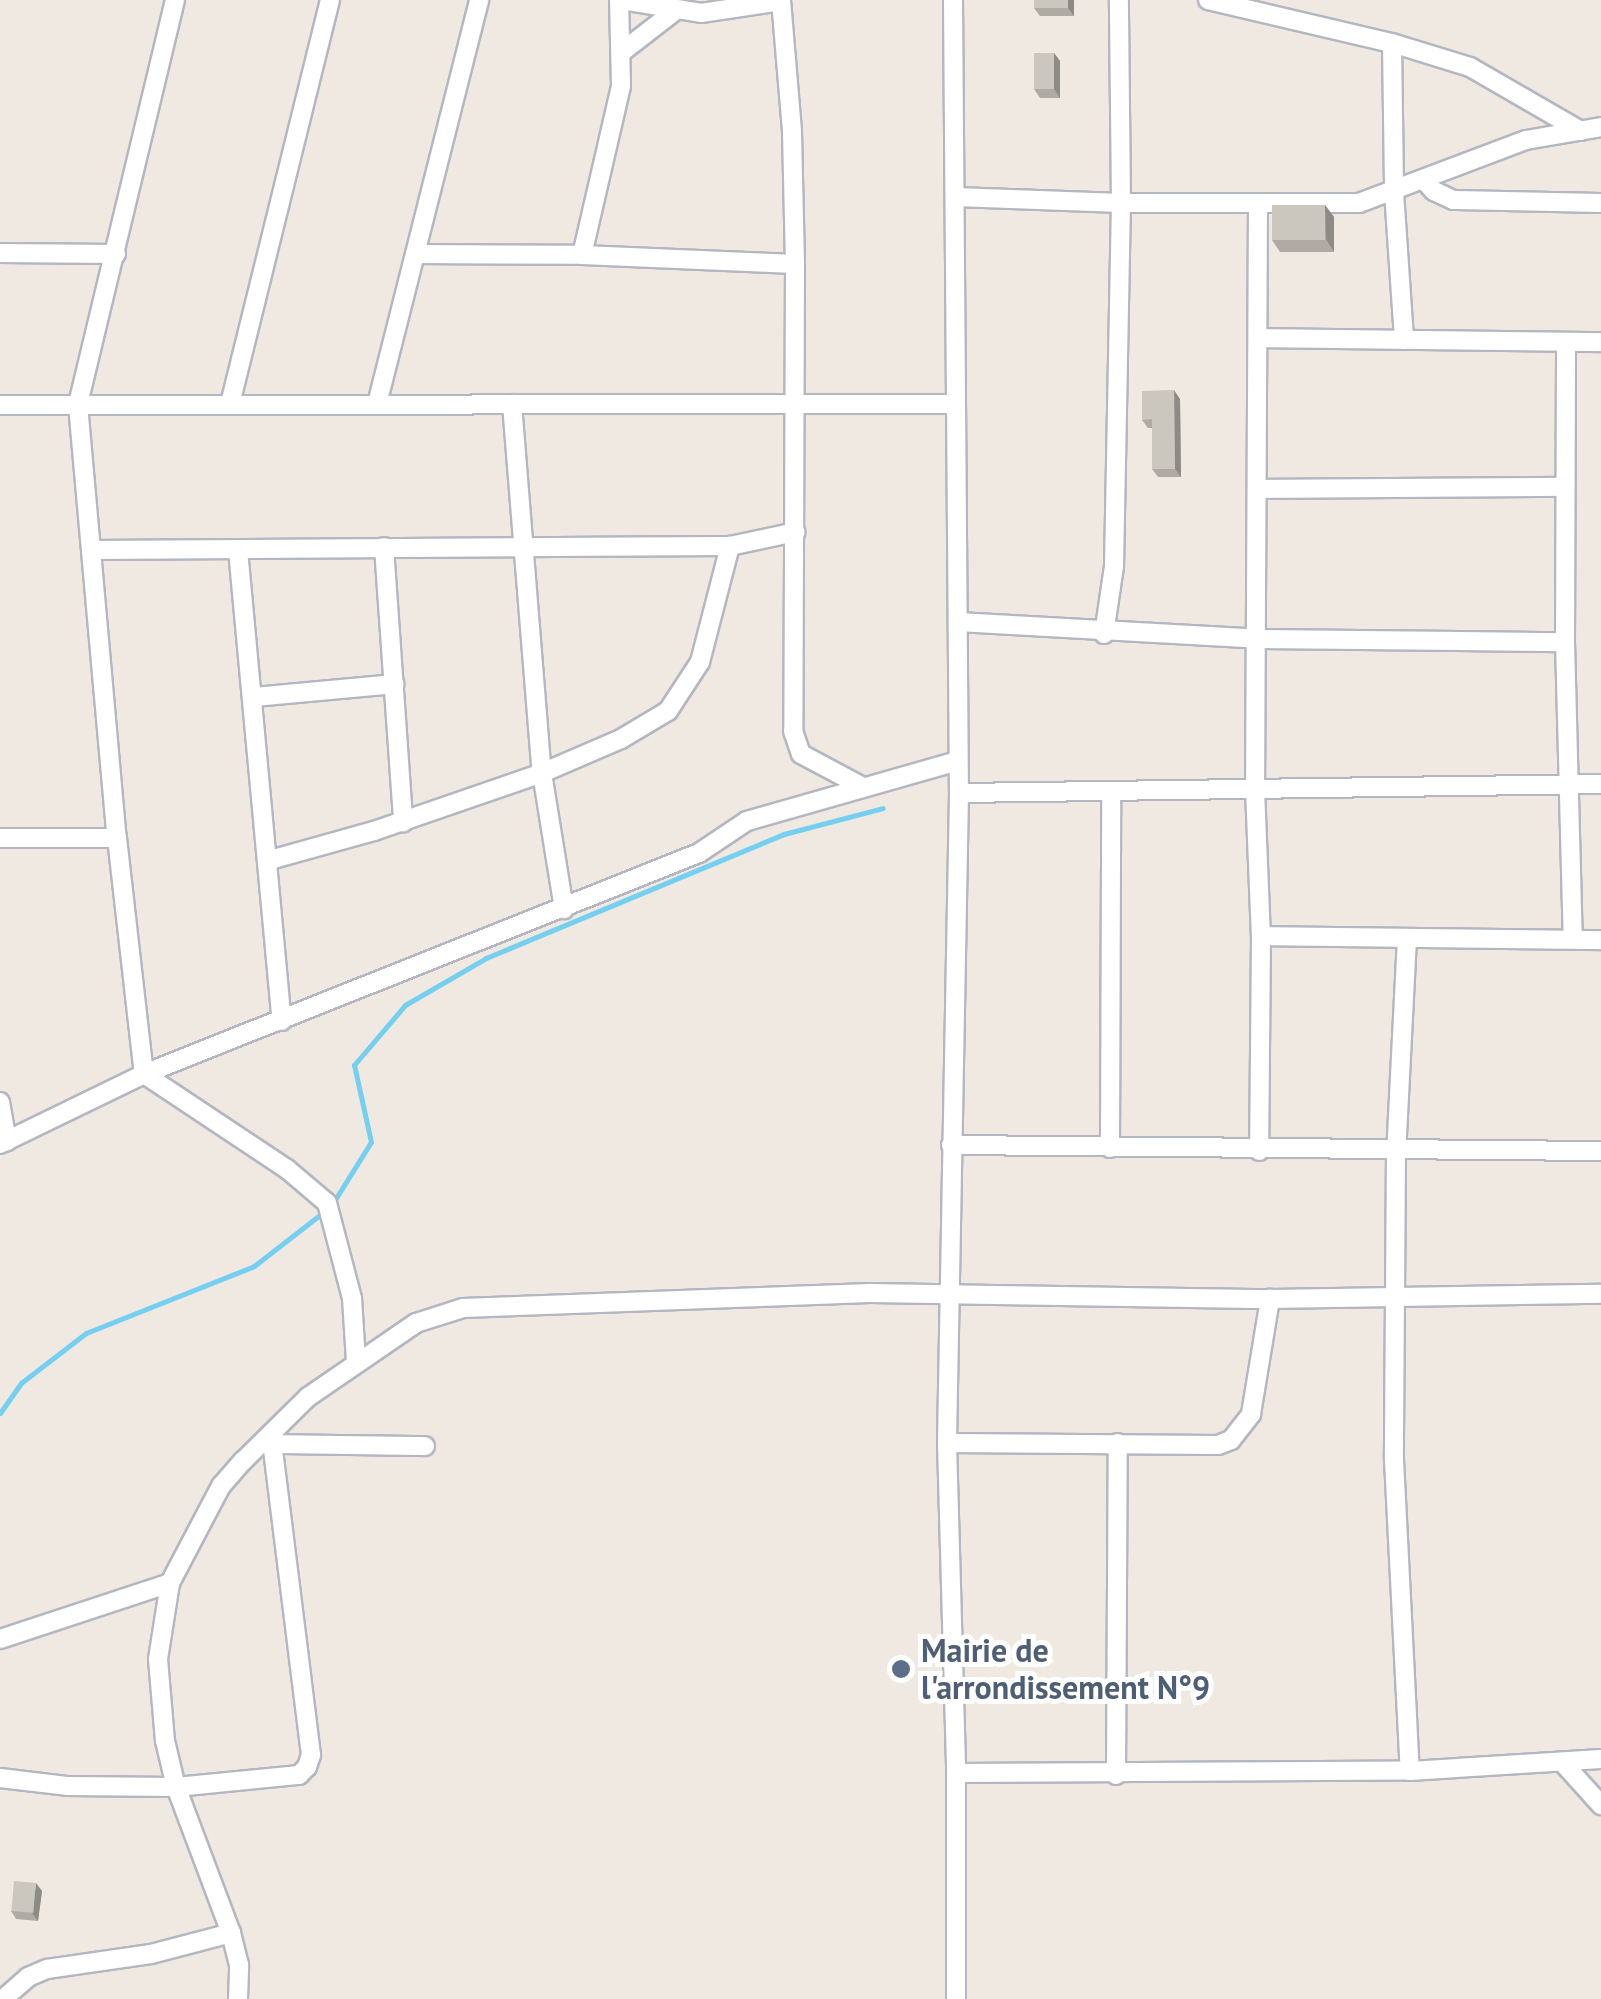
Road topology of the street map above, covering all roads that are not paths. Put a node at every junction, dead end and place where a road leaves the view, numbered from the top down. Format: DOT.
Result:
graph roads {
  1 [pos="174,0"];
  2 [pos="330,0"];
  3 [pos="480,0"];
  4 [pos="620,0"];
  5 [pos="781,0"];
  6 [pos="953,0"];
  7 [pos="1120,0"];
  8 [pos="1208,0"];
  9 [pos="675,11"];
  10 [pos="1392,43"];
  11 [pos="622,51"];
  12 [pos="1601,127"];
  13 [pos="1581,131"];
  14 [pos="1424,180"];
  15 [pos="1394,192"];
  16 [pos="956,197"];
  17 [pos="1120,203"];
  18 [pos="1258,203"];
  19 [pos="1601,203"];
  20 [pos="0,253"];
  21 [pos="116,254"];
  22 [pos="415,254"];
  23 [pos="582,255"];
  24 [pos="795,264"];
  25 [pos="1260,338"];
  26 [pos="1404,340"];
  27 [pos="1566,342"];
  28 [pos="1601,342"];
  29 [pos="78,404"];
  30 [pos="230,404"];
  31 [pos="377,404"];
  32 [pos="512,404"];
  33 [pos="791,404"];
  34 [pos="956,404"];
  35 [pos="0,405"];
  36 [pos="1565,487"];
  37 [pos="1259,489"];
  38 [pos="796,532"];
  39 [pos="525,544"];
  40 [pos="730,546"];
  41 [pos="384,547"];
  42 [pos="92,550"];
  43 [pos="238,550"];
  44 [pos="958,622"];
  45 [pos="1104,634"];
  46 [pos="1259,639"];
  47 [pos="1565,642"];
  48 [pos="394,684"];
  49 [pos="255,697"];
  50 [pos="958,760"];
  51 [pos="542,774"];
  52 [pos="1566,784"];
  53 [pos="1601,784"];
  54 [pos="863,787"];
  55 [pos="1254,789"];
  56 [pos="959,792"];
  57 [pos="1111,794"];
  58 [pos="403,822"];
  59 [pos="0,838"];
  60 [pos="117,838"];
  61 [pos="270,860"];
  62 [pos="564,909"];
  63 [pos="1261,936"];
  64 [pos="1407,938"];
  65 [pos="1572,939"];
  66 [pos="1601,940"];
  67 [pos="282,1021"];
  68 [pos="144,1074"];
  69 [pos="0,1102"];
  70 [pos="3,1142"];
  71 [pos="951,1146"];
  72 [pos="1110,1148"];
  73 [pos="1601,1150"];
  74 [pos="1259,1151"];
  75 [pos="1396,1152"];
  76 [pos="948,1292"];
  77 [pos="1601,1294"];
  78 [pos="1396,1297"];
  79 [pos="1270,1299"];
  80 [pos="356,1362"];
  81 [pos="272,1439"];
  82 [pos="1118,1443"];
  83 [pos="947,1444"];
  84 [pos="425,1446"];
  85 [pos="170,1582"];
  86 [pos="0,1639"];
  87 [pos="1601,1759"];
  88 [pos="1563,1763"];
  89 [pos="1410,1771"];
  90 [pos="956,1773"];
  91 [pos="1116,1775"];
  92 [pos="0,1778"];
  93 [pos="176,1787"];
  94 [pos="1601,1804"];
  95 [pos="232,1932"];
  96 [pos="3,1999"];
  97 [pos="238,1999"];
  98 [pos="956,1999"];
  1 -- 21 [label="street"];
  2 -- 30 [label="street"];
  3 -- 22 [label="street"];
  4 -- 9 [label="street"];
  4 -- 11 [label="street"];
  5 -- 9 [label="street"];
  5 -- 24 [label="street"];
  6 -- 16 [label="street"];
  7 -- 17 [label="street"];
  8 -- 10 [label="street"];
  9 -- 11 [label="street"];
  10 -- 13 [label="street"];
  10 -- 15 [label="street"];
  11 -- 23 [label="street"];
  12 -- 13 [label="street"];
  13 -- 14 [label="street"];
  14 -- 15 [label="street"];
  14 -- 19 [label="street"];
  15 -- 18 [label="street"];
  15 -- 26 [label="street"];
  16 -- 17 [label="street"];
  16 -- 34 [label="street"];
  17 -- 18 [label="street"];
  17 -- 45 [label="street"];
  18 -- 25 [label="street"];
  20 -- 21 [label="street"];
  21 -- 29 [label="street"];
  22 -- 23 [label="street"];
  22 -- 31 [label="street"];
  23 -- 24 [label="street"];
  24 -- 33 [label="street"];
  25 -- 26 [label="street"];
  25 -- 37 [label="street"];
  26 -- 27 [label="street"];
  27 -- 28 [label="street"];
  27 -- 36 [label="street"];
  29 -- 30 [label="street"];
  29 -- 35 [label="street"];
  29 -- 42 [label="street"];
  30 -- 31 [label="street"];
  31 -- 32 [label="street"];
  32 -- 33 [label="street"];
  32 -- 39 [label="street"];
  33 -- 34 [label="street"];
  33 -- 38 [label="street"];
  34 -- 44 [label="street"];
  36 -- 37 [label="street"];
  36 -- 47 [label="street"];
  37 -- 46 [label="street"];
  38 -- 40 [label="street"];
  38 -- 54 [label="street"];
  39 -- 40 [label="street"];
  39 -- 41 [label="street"];
  39 -- 51 [label="street"];
  40 -- 51 [label="street"];
  41 -- 43 [label="street"];
  41 -- 48 [label="street"];
  42 -- 43 [label="street"];
  42 -- 60 [label="street"];
  43 -- 49 [label="street"];
  44 -- 45 [label="street"];
  44 -- 50 [label="street"];
  45 -- 46 [label="street"];
  46 -- 47 [label="street"];
  46 -- 55 [label="street"];
  47 -- 52 [label="street"];
  48 -- 49 [label="street"];
  48 -- 58 [label="street"];
  49 -- 61 [label="street"];
  50 -- 54 [label="street"];
  50 -- 56 [label="street"];
  51 -- 58 [label="street"];
  51 -- 62 [label="street"];
  52 -- 53 [label="street"];
  52 -- 55 [label="street"];
  52 -- 65 [label="street"];
  54 -- 62 [label="street"];
  55 -- 57 [label="street"];
  55 -- 63 [label="street"];
  56 -- 57 [label="street"];
  56 -- 71 [label="street"];
  57 -- 72 [label="street"];
  58 -- 61 [label="street"];
  59 -- 60 [label="street"];
  60 -- 68 [label="street"];
  61 -- 67 [label="street"];
  62 -- 67 [label="street"];
  63 -- 64 [label="street"];
  63 -- 74 [label="street"];
  64 -- 65 [label="street"];
  64 -- 75 [label="street"];
  65 -- 66 [label="street"];
  67 -- 68 [label="street"];
  68 -- 70 [label="street"];
  68 -- 80 [label="street"];
  69 -- 70 [label="street"];
  71 -- 72 [label="street"];
  71 -- 76 [label="street"];
  72 -- 74 [label="street"];
  73 -- 75 [label="street"];
  74 -- 75 [label="street"];
  75 -- 78 [label="street"];
  76 -- 79 [label="street"];
  76 -- 80 [label="street"];
  76 -- 83 [label="street"];
  77 -- 78 [label="street"];
  78 -- 79 [label="street"];
  78 -- 89 [label="street"];
  79 -- 82 [label="street"];
  80 -- 81 [label="street"];
  81 -- 84 [label="street"];
  81 -- 85 [label="street"];
  81 -- 93 [label="street"];
  82 -- 83 [label="street"];
  82 -- 91 [label="street"];
  83 -- 90 [label="street"];
  85 -- 86 [label="street"];
  85 -- 93 [label="street"];
  87 -- 88 [label="street"];
  88 -- 89 [label="street"];
  88 -- 94 [label="street"];
  89 -- 91 [label="street"];
  90 -- 91 [label="street"];
  90 -- 98 [label="street"];
  92 -- 93 [label="street"];
  93 -- 95 [label="street"];
  95 -- 96 [label="street"];
  95 -- 97 [label="street"];
}
